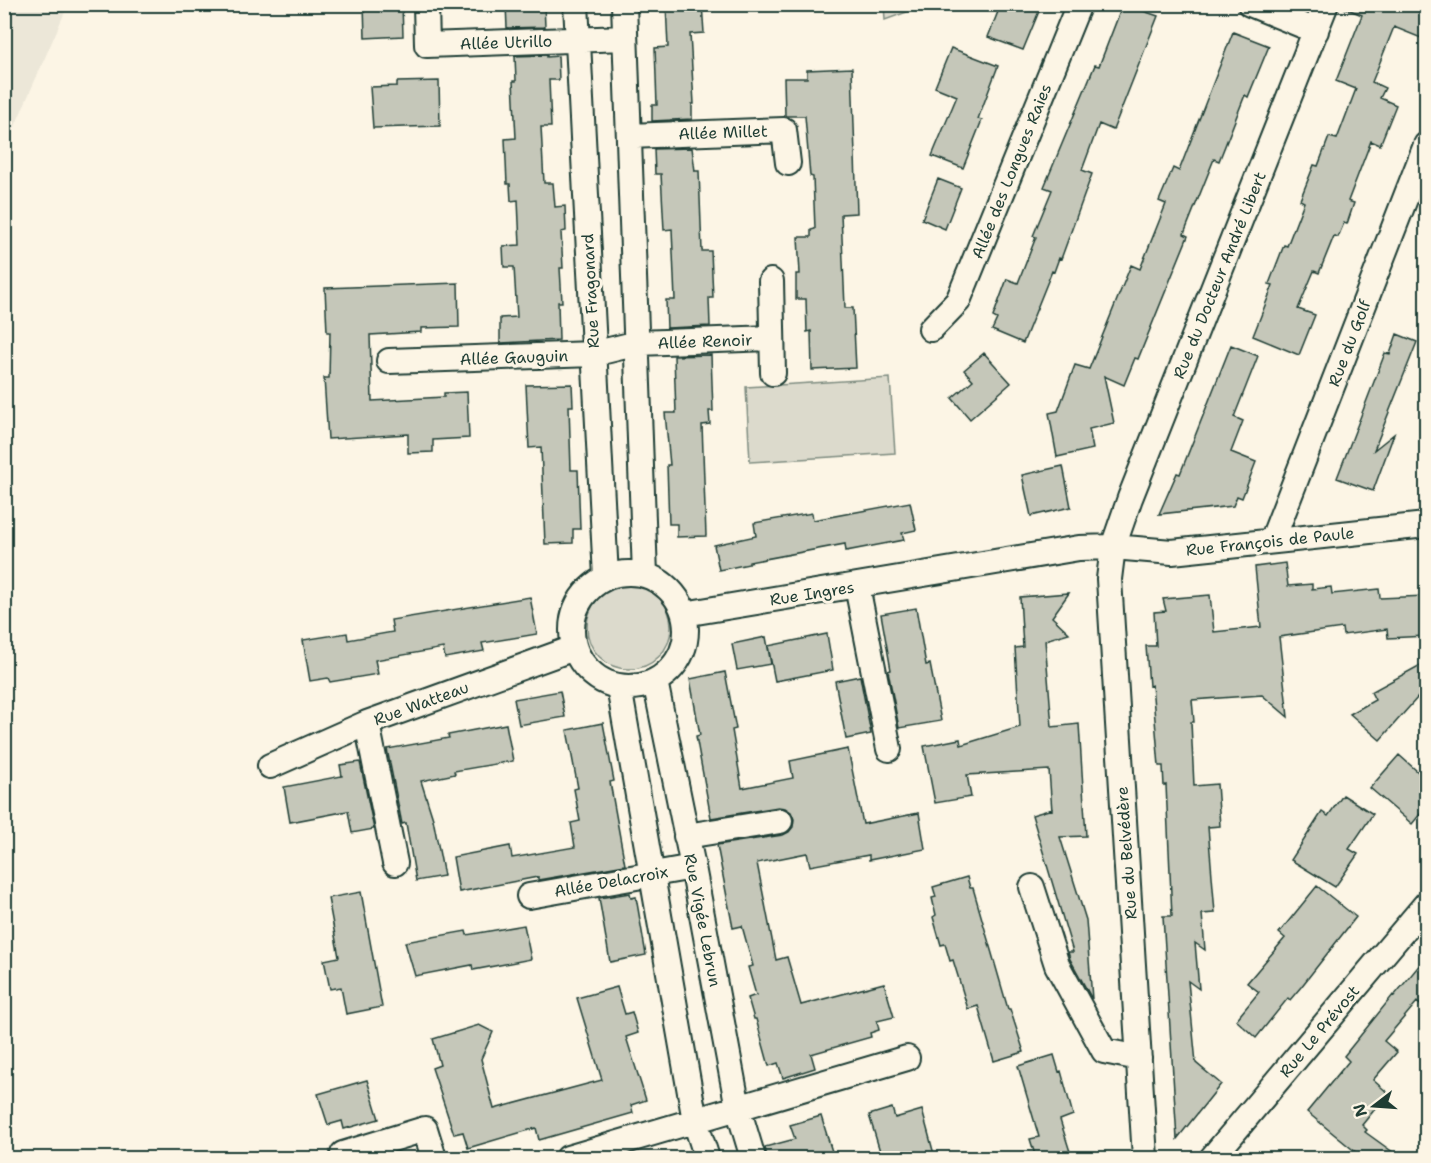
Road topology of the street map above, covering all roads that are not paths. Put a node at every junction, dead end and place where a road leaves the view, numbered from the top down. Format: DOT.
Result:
graph roads {
  1 [pos="426,4"];
  2 [pos="576,4"];
  3 [pos="624,4"];
  4 [pos="1079,4"];
  5 [pos="1250,4"];
  6 [pos="1326,4"];
  7 [pos="1316,31"];
  8 [pos="625,38"];
  9 [pos="578,40"];
  10 [pos="629,136"];
  11 [pos="1426,145"];
  12 [pos="788,163"];
  13 [pos="771,281"];
  14 [pos="931,329"];
  15 [pos="772,338"];
  16 [pos="638,343"];
  17 [pos="593,354"];
  18 [pos="389,361"];
  19 [pos="773,373"];
  20 [pos="1426,525"];
  21 [pos="1272,541"];
  22 [pos="1113,547"];
  23 [pos="939,570"];
  24 [pos="645,575"];
  25 [pos="606,577"];
  26 [pos="857,586"];
  27 [pos="684,614"];
  28 [pos="574,648"];
  29 [pos="655,681"];
  30 [pos="619,687"];
  31 [pos="367,723"];
  32 [pos="889,749"];
  33 [pos="270,766"];
  34 [pos="780,821"];
  35 [pos="686,836"];
  36 [pos="395,863"];
  37 [pos="693,867"];
  38 [pos="651,873"];
  39 [pos="1032,887"];
  40 [pos="530,896"];
  41 [pos="1426,904"];
  42 [pos="907,1058"];
  43 [pos="1139,1058"];
  44 [pos="738,1108"];
  45 [pos="695,1121"];
  46 [pos="343,1154"];
  47 [pos="434,1158"];
  48 [pos="568,1158"];
  49 [pos="707,1158"];
  50 [pos="753,1158"];
  51 [pos="1145,1158"];
  52 [pos="1212,1158"];
  1 -- 9 [label="street, Allée Utrillo"];
  2 -- 9 [label="street, Rue Fragonard"];
  3 -- 8 [label="street"];
  4 -- 14 [label="street, Allée des Longues Raies"];
  5 -- 7 [label="street"];
  6 -- 7 [label="street, Rue du Docteur André Libert"];
  7 -- 22 [label="street, Rue du Docteur André Libert"];
  8 -- 9 [label="street, Allée Utrillo"];
  8 -- 10 [label="street"];
  9 -- 17 [label="street, Rue Fragonard"];
  10 -- 12 [label="street, Allée Millet"];
  10 -- 16 [label="street"];
  11 -- 21 [label="street, Rue du Golf"];
  13 -- 15 [label="street, Allée Renoir"];
  15 -- 16 [label="street, Allée Renoir"];
  15 -- 19 [label="street, Allée Renoir"];
  16 -- 17 [label="street, Allée Gauguin"];
  16 -- 24 [label="street"];
  17 -- 18 [label="street, Allée Gauguin"];
  17 -- 25 [label="street, Rue Fragonard"];
  20 -- 21 [label="street, Rue François de Paule"];
  21 -- 22 [label="street, Rue François de Paule"];
  22 -- 23 [label="street, Rue François de Paule"];
  22 -- 43 [label="street, Rue du Belvédère"];
  23 -- 26 [label="street, Rue Ingres"];
  24 -- 25 [label="street"];
  24 -- 27 [label="street"];
  25 -- 28 [label="street"];
  26 -- 27 [label="street, Rue Ingres"];
  26 -- 32 [label="street"];
  27 -- 29 [label="street"];
  28 -- 30 [label="street"];
  28 -- 31 [label="street, Rue Watteau"];
  29 -- 30 [label="street"];
  29 -- 35 [label="street, Rue Vigée Lebrun"];
  30 -- 38 [label="street"];
  31 -- 33 [label="street, Rue Watteau"];
  31 -- 36 [label="street"];
  34 -- 35 [label="street"];
  35 -- 37 [label="street, Rue Vigée Lebrun"];
  37 -- 38 [label="street, Allée Delacroix"];
  37 -- 44 [label="street, Rue Vigée Lebrun"];
  38 -- 40 [label="street, Allée Delacroix"];
  38 -- 45 [label="street"];
  39 -- 43 [label="street"];
  41 -- 52 [label="street, Rue Le Prévost"];
  42 -- 44 [label="street"];
  43 -- 51 [label="street, Rue du Belvédère"];
  44 -- 45 [label="street"];
  44 -- 50 [label="street, Rue Vigée Lebrun"];
  45 -- 48 [label="street"];
  45 -- 49 [label="street"];
  46 -- 47 [label="street"];
}
